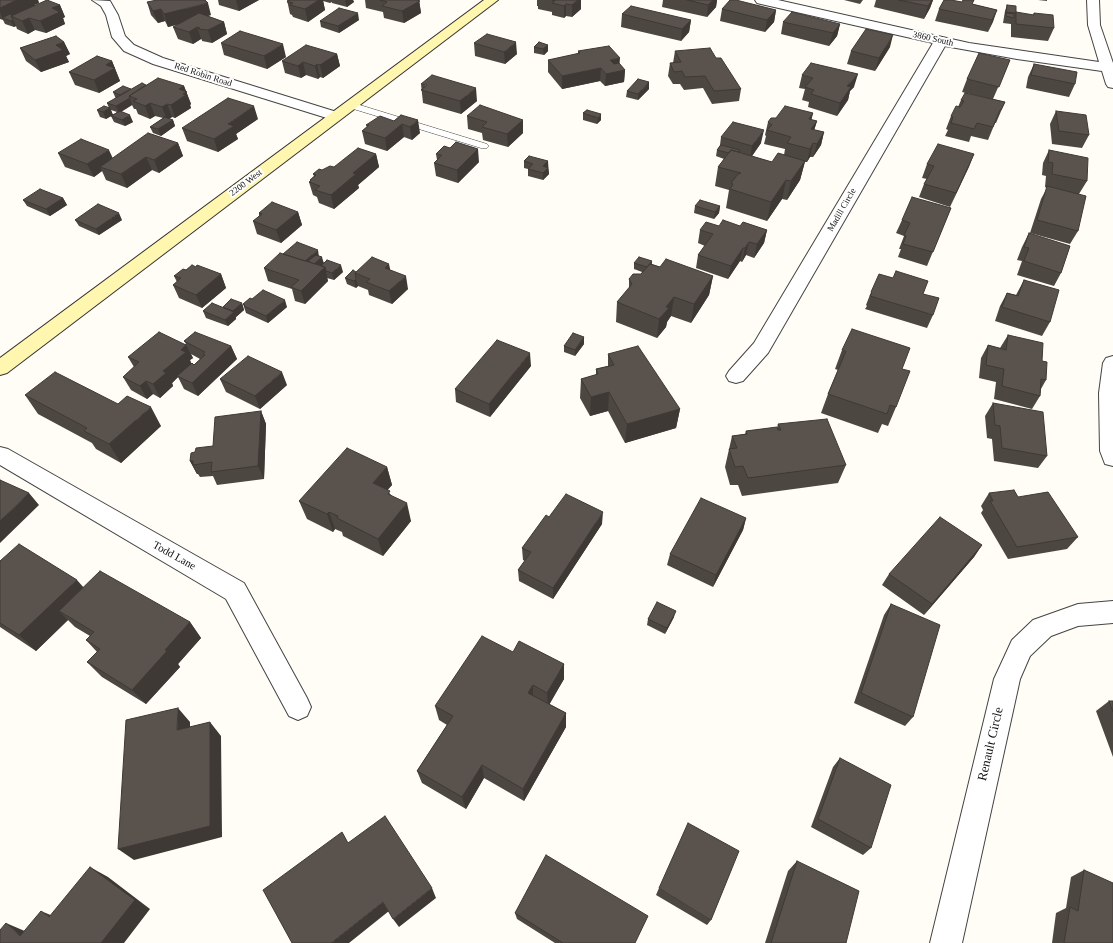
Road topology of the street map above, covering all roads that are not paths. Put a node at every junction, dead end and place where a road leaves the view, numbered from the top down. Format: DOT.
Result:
graph roads {
  1 [pos="98,0"];
  2 [pos="761,0"];
  3 [pos="1093,0"];
  4 [pos="489,1"];
  5 [pos="941,41"];
  6 [pos="1106,67"];
  7 [pos="1113,84"];
  8 [pos="350,105"];
  9 [pos="335,116"];
  10 [pos="484,146"];
  11 [pos="1113,363"];
  12 [pos="0,368"];
  13 [pos="736,376"];
  14 [pos="0,455"];
  15 [pos="1113,458"];
  16 [pos="1113,612"];
  17 [pos="298,707"];
  18 [pos="946,943"];
  1 -- 9 [label="street, Red Robin Road"];
  2 -- 5 [label="street, 3860 South"];
  3 -- 6 [label="street"];
  4 -- 8 [label="street, 2200 West"];
  5 -- 6 [label="street, 3860 South"];
  5 -- 13 [label="street, Madill Circle"];
  6 -- 7 [label="street"];
  8 -- 9 [label="street, 2200 West"];
  8 -- 10 [label="lane"];
  9 -- 12 [label="street, 2200 West"];
  11 -- 15 [label="street"];
  14 -- 17 [label="street, Todd Lane"];
  16 -- 18 [label="street, Renault Circle"];
}
